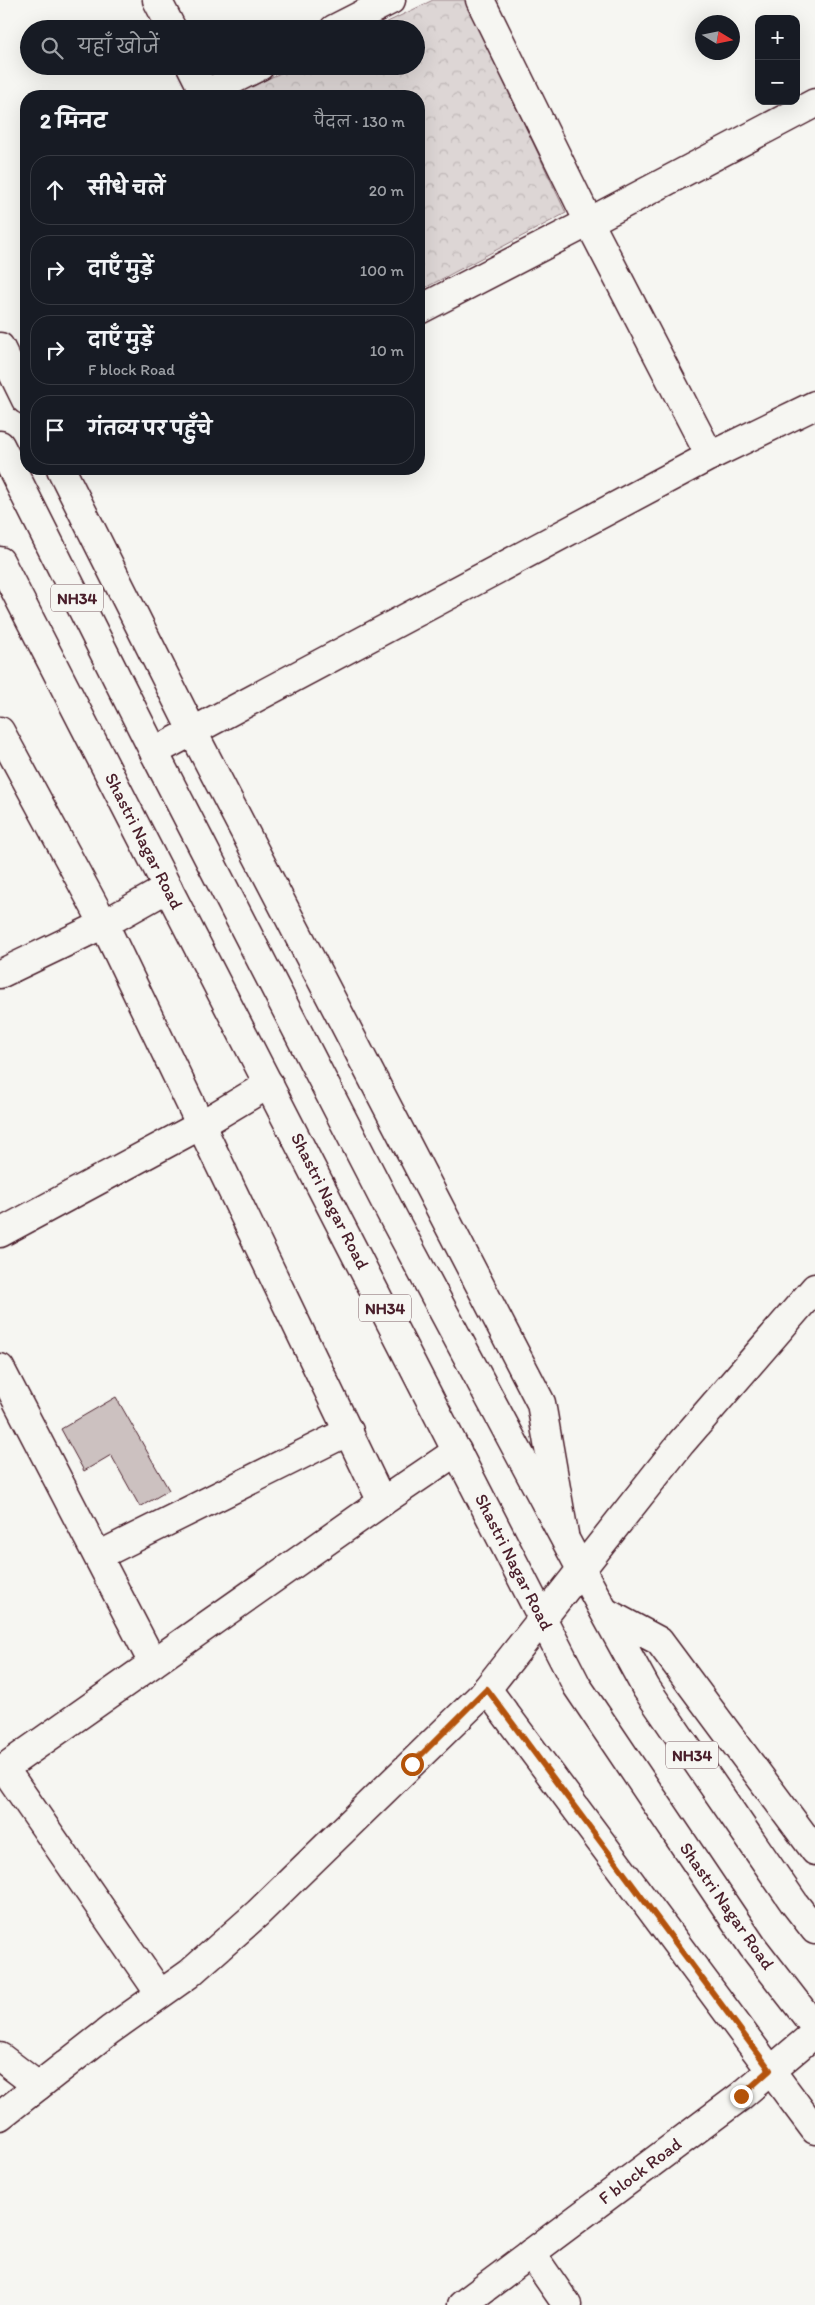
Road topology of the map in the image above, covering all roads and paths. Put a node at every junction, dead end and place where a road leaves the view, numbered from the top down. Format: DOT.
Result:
graph roads {
  1 [pos="157,0"];
  2 [pos="391,0"];
  3 [pos="480,0"];
  4 [pos="167,20"];
  5 [pos="352,20"];
  6 [pos="196,75"];
  7 [pos="243,75"];
  8 [pos="203,90"];
  9 [pos="215,90"];
  10 [pos="815,103"];
  11 [pos="589,222"];
  12 [pos="425,307"];
  13 [pos="0,347"];
  14 [pos="20,388"];
  15 [pos="815,405"];
  16 [pos="0,445"];
  17 [pos="710,456"];
  18 [pos="64,475"];
  19 [pos="2,571"];
  20 [pos="0,731"];
  21 [pos="193,732"];
  22 [pos="154,752"];
  23 [pos="168,888"];
  24 [pos="104,924"];
  25 [pos="0,974"];
  26 [pos="269,1084"];
  27 [pos="199,1126"];
  28 [pos="0,1233"];
  29 [pos="815,1288"];
  30 [pos="0,1368"];
  31 [pos="349,1431"];
  32 [pos="457,1451"];
  33 [pos="382,1502"];
  34 [pos="565,1537"];
  35 [pos="98,1556"];
  36 [pos="582,1571"];
  37 [pos="605,1612"];
  38 [pos="543,1620"];
  39 [pos="153,1663"];
  40 [pos="487,1689"];
  41 [pos="2,1770"];
  42 [pos="815,1851"];
  43 [pos="815,1930"];
  44 [pos="160,1994"];
  45 [pos="815,2027"];
  46 [pos="815,2033"];
  47 [pos="0,2057"];
  48 [pos="770,2070"];
  49 [pos="38,2086"];
  50 [pos="0,2116"];
  51 [pos="815,2130"];
  52 [pos="531,2254"];
  53 [pos="462,2305"];
  54 [pos="568,2305"];
  1 -- 4 [label="main road"];
  2 -- 5 [label="main road"];
  3 -- 11 [label="main road"];
  6 -- 8 [label="main road"];
  7 -- 9 [label="main road"];
  10 -- 11 [label="main road"];
  11 -- 12 [label="main road"];
  11 -- 17 [label="main road"];
  13 -- 14 [label="main road"];
  15 -- 17 [label="main road"];
  16 -- 22 [label="main road, NH34"];
  17 -- 21 [label="main road"];
  18 -- 21 [label="main road"];
  19 -- 23 [label="main road, Shastri Nagar Road / NH34"];
  20 -- 24 [label="main road"];
  21 -- 22 [label="main road"];
  21 -- 34 [label="main road"];
  22 -- 34 [label="main road, NH34"];
  23 -- 24 [label="main road"];
  23 -- 26 [label="main road, Shastri Nagar Road / NH34"];
  24 -- 25 [label="main road"];
  24 -- 27 [label="main road"];
  26 -- 27 [label="main road"];
  26 -- 32 [label="main road, Shastri Nagar Road / NH34"];
  27 -- 28 [label="main road"];
  27 -- 31 [label="main road"];
  29 -- 36 [label="main road"];
  30 -- 35 [label="main road"];
  31 -- 33 [label="main road"];
  31 -- 35 [label="main road"];
  32 -- 33 [label="main road"];
  32 -- 38 [label="main road, Shastri Nagar Road / NH34"];
  33 -- 39 [label="main road"];
  34 -- 36 [label="main road, NH34"];
  35 -- 39 [label="main road"];
  36 -- 37 [label="main road, NH34"];
  36 -- 38 [label="main road"];
  37 -- 42 [label="main road"];
  37 -- 43 [label="main road, NH34"];
  38 -- 40 [label="main road"];
  38 -- 45 [label="main road, Shastri Nagar Road / NH34"];
  39 -- 41 [label="main road"];
  40 -- 44 [label="main road"];
  40 -- 48 [label="main road"];
  41 -- 44 [label="main road"];
  44 -- 49 [label="main road"];
  46 -- 48 [label="main road, F block Road"];
  47 -- 49 [label="main road"];
  48 -- 51 [label="main road"];
  48 -- 52 [label="main road, F block Road"];
  49 -- 50 [label="main road"];
  52 -- 53 [label="main road, F block Road"];
  52 -- 54 [label="main road"];
}
